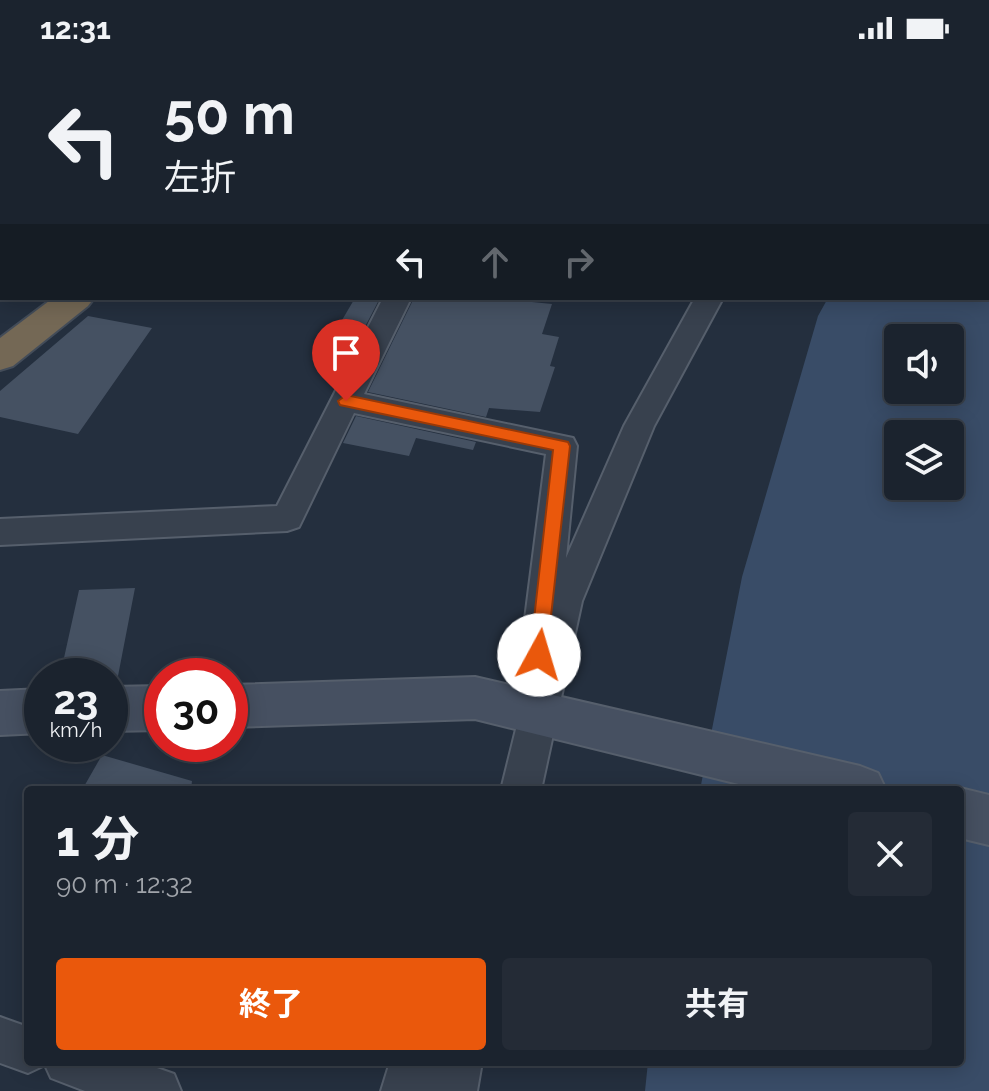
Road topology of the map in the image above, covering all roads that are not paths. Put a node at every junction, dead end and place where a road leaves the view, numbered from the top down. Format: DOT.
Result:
graph roads {
  1 [pos="73,300"];
  2 [pos="396,300"];
  3 [pos="708,300"];
  4 [pos="0,357"];
  5 [pos="346,401"];
  6 [pos="0,532"];
  7 [pos="550,661"];
  8 [pos="248,705"];
  9 [pos="24,712"];
  10 [pos="0,713"];
  11 [pos="538,715"];
  12 [pos="504,786"];
  13 [pos="522,786"];
  14 [pos="843,786"];
  15 [pos="964,814"];
  16 [pos="989,820"];
  17 [pos="0,1040"];
  18 [pos="24,1049"];
  19 [pos="79,1066"];
  20 [pos="412,1066"];
  21 [pos="458,1066"];
  22 [pos="157,1091"];
  23 [pos="405,1091"];
  24 [pos="453,1091"];
  1 -- 4 [label="highway"];
  2 -- 5 [label="street"];
  3 -- 7 [label="street"];
  5 -- 6 [label="street"];
  5 -- 7 [label="street"];
  7 -- 11 [label="street"];
  8 -- 11 [label="street"];
  9 -- 10 [label="street"];
  11 -- 12 [label="street"];
  11 -- 13 [label="street"];
  11 -- 14 [label="street"];
  15 -- 16 [label="street"];
  17 -- 18 [label="street"];
  19 -- 22 [label="street"];
  20 -- 23 [label="street"];
  21 -- 24 [label="street"];
}
